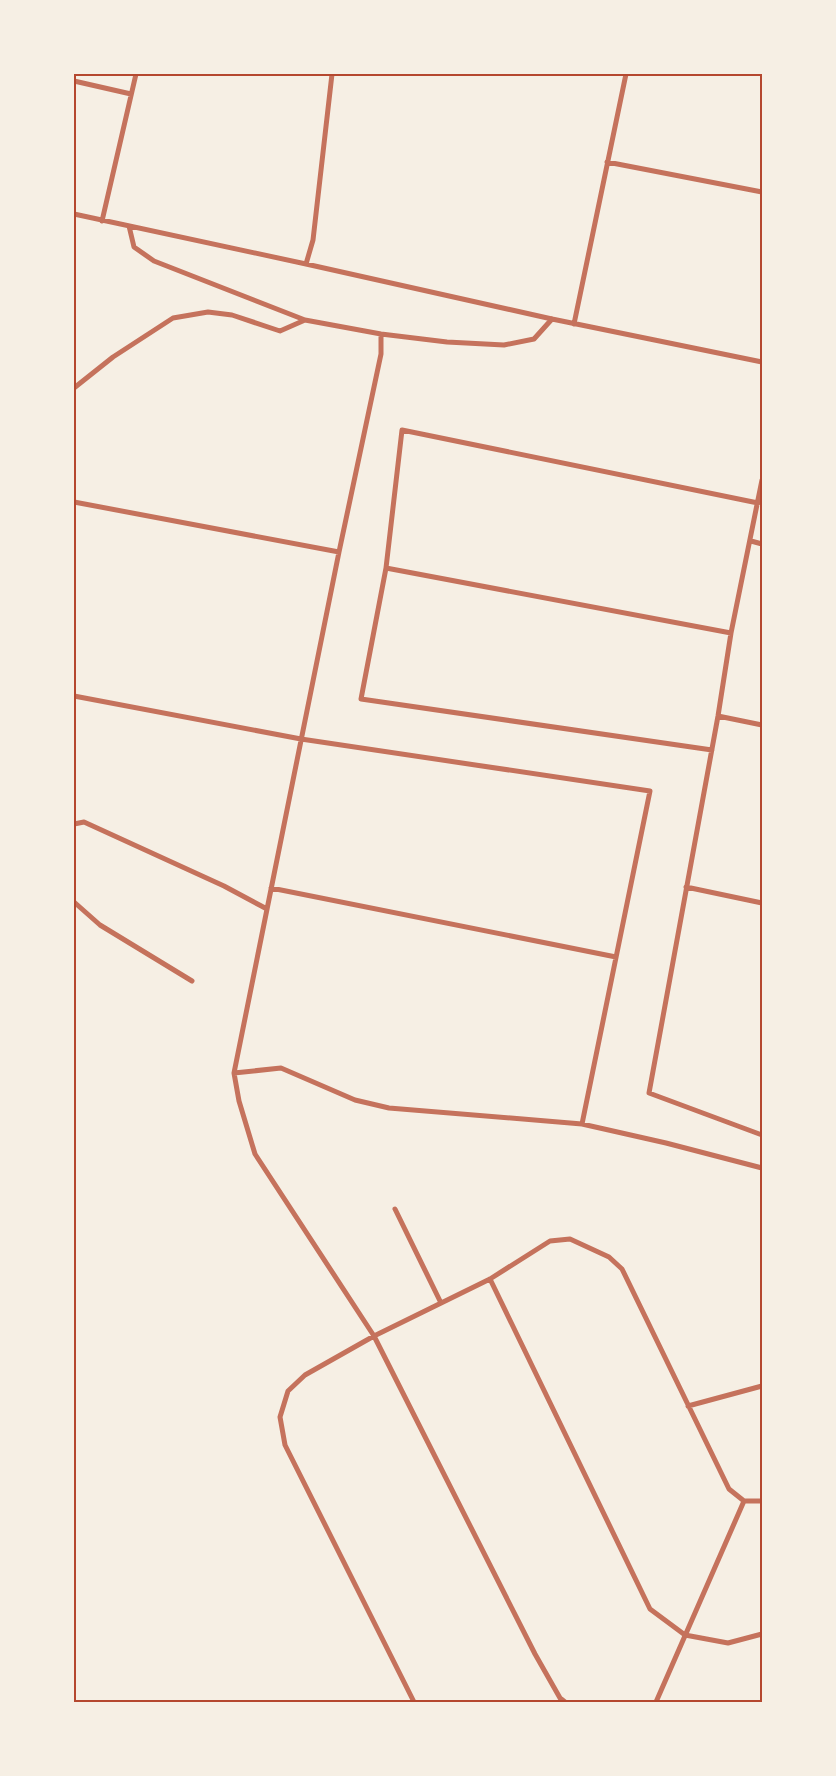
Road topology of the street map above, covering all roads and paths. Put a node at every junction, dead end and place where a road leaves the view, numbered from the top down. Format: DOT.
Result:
graph roads {
  1 [pos="136,74"];
  2 [pos="332,74"];
  3 [pos="626,74"];
  4 [pos="74,81"];
  5 [pos="131,94"];
  6 [pos="608,162"];
  7 [pos="762,192"];
  8 [pos="74,214"];
  9 [pos="102,221"];
  10 [pos="128,226"];
  11 [pos="306,264"];
  12 [pos="552,319"];
  13 [pos="305,320"];
  14 [pos="574,324"];
  15 [pos="381,334"];
  16 [pos="762,362"];
  17 [pos="74,388"];
  18 [pos="762,480"];
  19 [pos="74,502"];
  20 [pos="758,503"];
  21 [pos="751,541"];
  22 [pos="762,544"];
  23 [pos="339,552"];
  24 [pos="386,568"];
  25 [pos="730,633"];
  26 [pos="74,696"];
  27 [pos="718,716"];
  28 [pos="762,725"];
  29 [pos="301,739"];
  30 [pos="712,750"];
  31 [pos="74,824"];
  32 [pos="686,887"];
  33 [pos="272,888"];
  34 [pos="74,902"];
  35 [pos="762,903"];
  36 [pos="267,909"];
  37 [pos="616,957"];
  38 [pos="192,981"];
  39 [pos="234,1073"];
  40 [pos="582,1124"];
  41 [pos="762,1135"];
  42 [pos="762,1168"];
  43 [pos="395,1209"];
  44 [pos="490,1279"];
  45 [pos="441,1303"];
  46 [pos="374,1336"];
  47 [pos="762,1386"];
  48 [pos="688,1406"];
  49 [pos="744,1501"];
  50 [pos="762,1501"];
  51 [pos="762,1634"];
  52 [pos="685,1635"];
  53 [pos="414,1702"];
  54 [pos="565,1702"];
  55 [pos="656,1702"];
  1 -- 5 [label="street"];
  2 -- 11 [label="street"];
  3 -- 6 [label="street"];
  4 -- 5 [label="street"];
  5 -- 9 [label="street"];
  6 -- 7 [label="street"];
  6 -- 14 [label="street"];
  8 -- 9 [label="street"];
  9 -- 10 [label="street"];
  10 -- 11 [label="street"];
  10 -- 13 [label="street"];
  11 -- 12 [label="street"];
  12 -- 14 [label="street"];
  12 -- 15 [label="street"];
  13 -- 15 [label="street"];
  13 -- 17 [label="street"];
  14 -- 16 [label="street"];
  15 -- 23 [label="street"];
  18 -- 20 [label="street"];
  19 -- 23 [label="street"];
  20 -- 21 [label="street"];
  20 -- 24 [label="street"];
  21 -- 22 [label="street"];
  21 -- 25 [label="street"];
  23 -- 29 [label="street"];
  24 -- 25 [label="street"];
  24 -- 30 [label="street"];
  25 -- 27 [label="street"];
  26 -- 29 [label="street"];
  27 -- 28 [label="street"];
  27 -- 30 [label="street"];
  29 -- 33 [label="street"];
  29 -- 37 [label="street"];
  30 -- 32 [label="street"];
  31 -- 36 [label="street"];
  32 -- 35 [label="street"];
  32 -- 41 [label="street"];
  33 -- 36 [label="street"];
  33 -- 37 [label="street"];
  34 -- 38 [label="street"];
  36 -- 39 [label="street"];
  37 -- 40 [label="street"];
  39 -- 40 [label="street"];
  39 -- 46 [label="street"];
  40 -- 42 [label="street"];
  43 -- 45 [label="street"];
  44 -- 45 [label="street"];
  44 -- 48 [label="street"];
  44 -- 52 [label="street"];
  45 -- 46 [label="street"];
  46 -- 53 [label="street"];
  46 -- 54 [label="street"];
  47 -- 48 [label="street"];
  48 -- 49 [label="street"];
  49 -- 50 [label="street"];
  49 -- 52 [label="street"];
  51 -- 52 [label="street"];
  52 -- 55 [label="street"];
}
